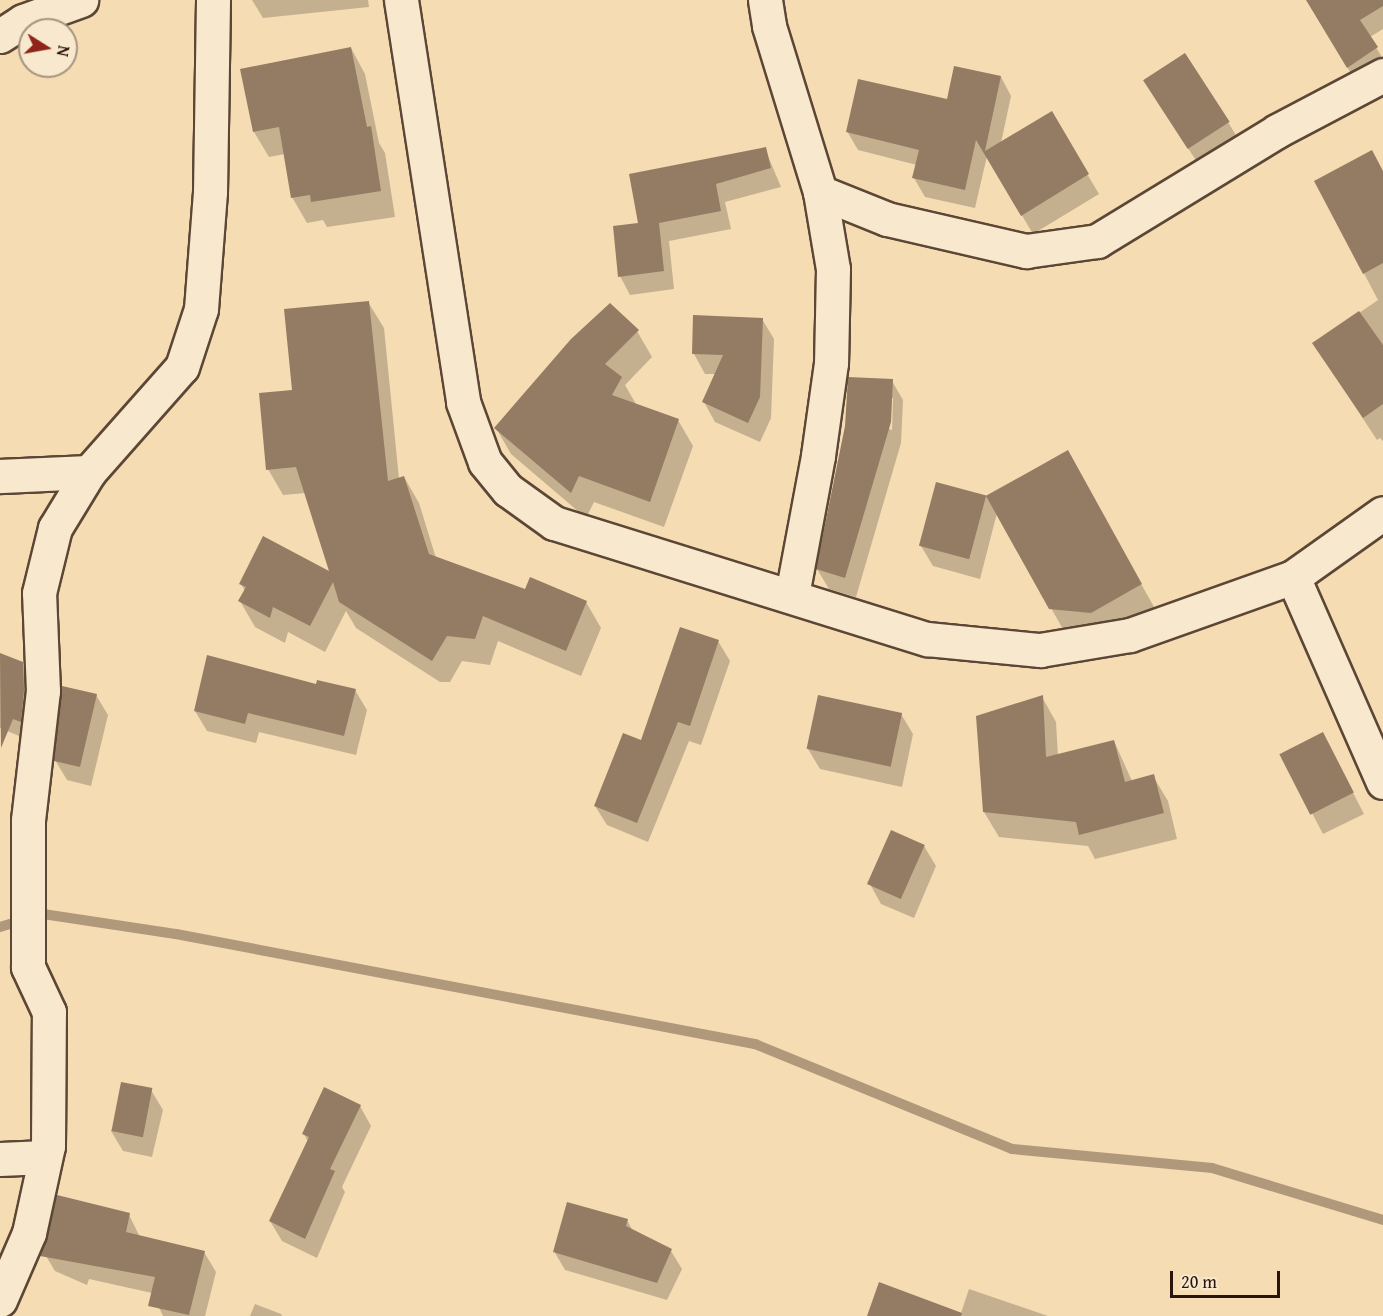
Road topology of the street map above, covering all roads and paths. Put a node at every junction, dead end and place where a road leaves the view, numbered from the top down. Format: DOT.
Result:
graph roads {
  1 [pos="81,0"];
  2 [pos="213,0"];
  3 [pos="401,0"];
  4 [pos="765,0"];
  5 [pos="0,36"];
  6 [pos="1383,75"];
  7 [pos="820,192"];
  8 [pos="89,472"];
  9 [pos="0,476"];
  10 [pos="1383,513"];
  11 [pos="1293,577"];
  12 [pos="792,595"];
  13 [pos="1383,782"];
  14 [pos="45,1157"];
  15 [pos="0,1159"];
  16 [pos="0,1300"];
  1 -- 5 [label="street"];
  2 -- 8 [label="street"];
  3 -- 12 [label="street"];
  4 -- 7 [label="street"];
  6 -- 7 [label="street"];
  7 -- 12 [label="street"];
  8 -- 9 [label="street"];
  8 -- 14 [label="street"];
  10 -- 11 [label="street"];
  11 -- 12 [label="street"];
  11 -- 13 [label="street"];
  14 -- 15 [label="street"];
  14 -- 16 [label="street"];
}
